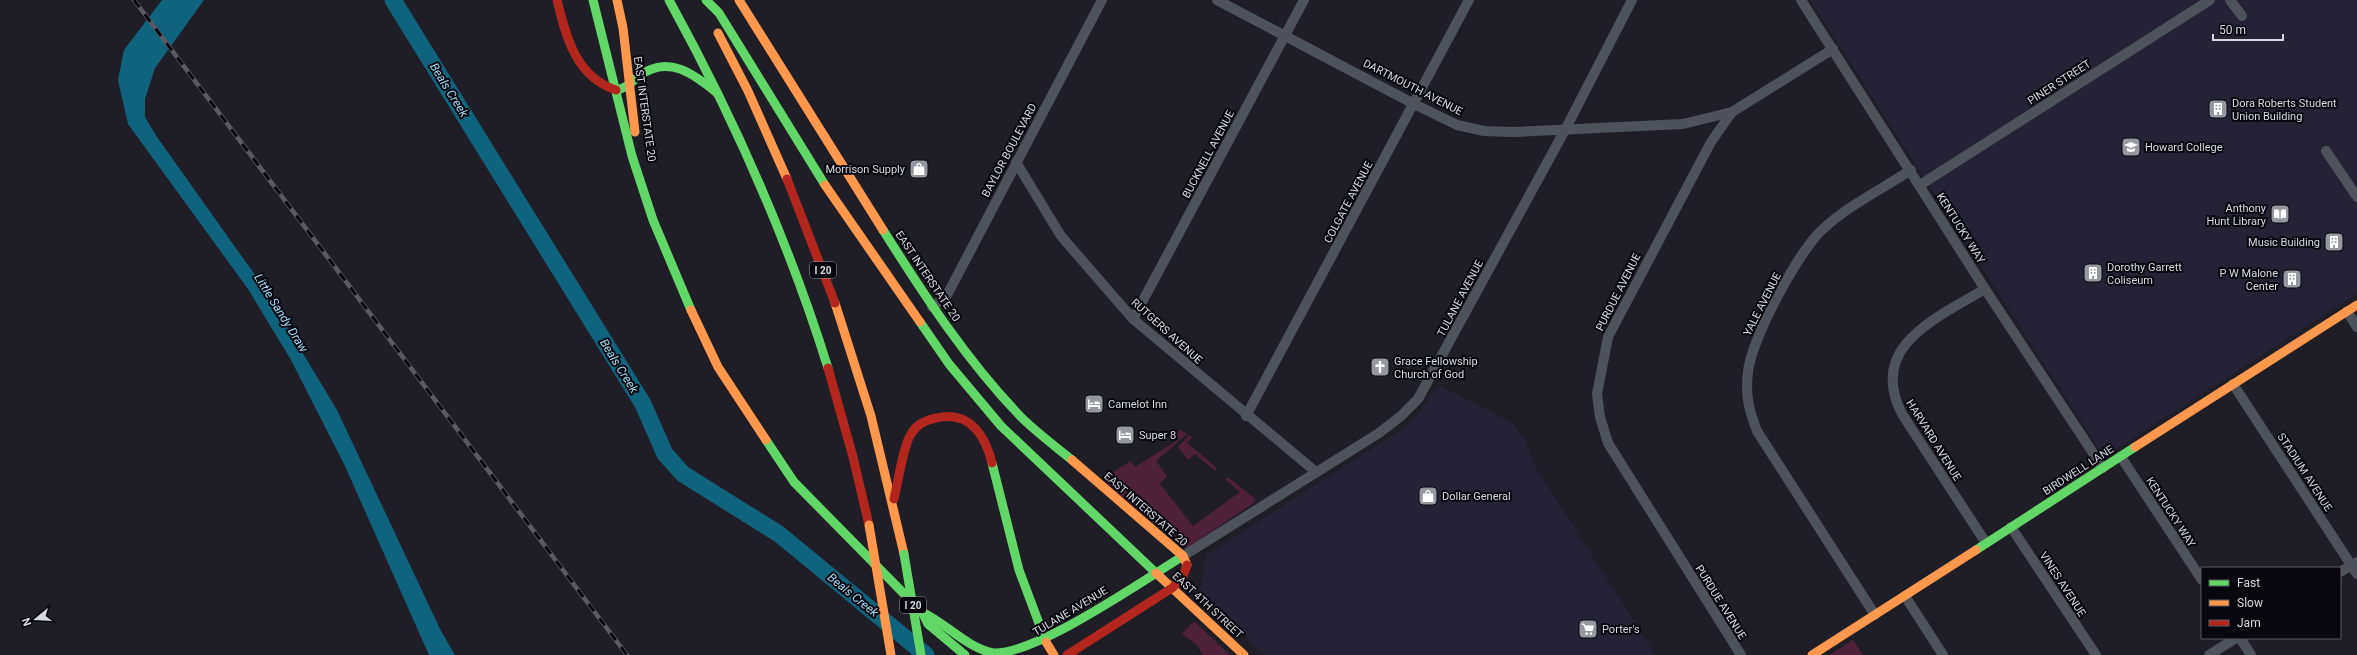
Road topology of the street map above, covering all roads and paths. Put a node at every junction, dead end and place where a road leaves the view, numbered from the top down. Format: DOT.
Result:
graph roads {
  1 [pos="557,0"];
  2 [pos="593,0"];
  3 [pos="617,0"];
  4 [pos="669,0"];
  5 [pos="700,0"];
  6 [pos="706,0"];
  7 [pos="739,0"];
  8 [pos="1102,0"];
  9 [pos="1217,0"];
  10 [pos="1304,0"];
  11 [pos="1469,0"];
  12 [pos="1632,0"];
  13 [pos="1801,0"];
  14 [pos="2210,0"];
  15 [pos="2230,0"];
  16 [pos="2242,16"];
  17 [pos="1285,36"];
  18 [pos="1833,49"];
  19 [pos="628,88"];
  20 [pos="616,90"];
  21 [pos="722,98"];
  22 [pos="1414,104"];
  23 [pos="1732,112"];
  24 [pos="1565,130"];
  25 [pos="2326,151"];
  26 [pos="1016,162"];
  27 [pos="1911,170"];
  28 [pos="1920,185"];
  29 [pos="2357,197"];
  30 [pos="653,220"];
  31 [pos="1985,289"];
  32 [pos="2357,305"];
  33 [pos="932,307"];
  34 [pos="2347,311"];
  35 [pos="1133,319"];
  36 [pos="2357,327"];
  37 [pos="2233,384"];
  38 [pos="1246,416"];
  39 [pos="2121,456"];
  40 [pos="2103,468"];
  41 [pos="1316,472"];
  42 [pos="894,500"];
  43 [pos="2011,527"];
  44 [pos="1986,543"];
  45 [pos="1183,556"];
  46 [pos="2355,567"];
  47 [pos="2341,572"];
  48 [pos="1156,573"];
  49 [pos="2201,578"];
  50 [pos="1172,588"];
  51 [pos="1904,596"];
  52 [pos="922,612"];
  53 [pos="1875,615"];
  54 [pos="2234,639"];
  55 [pos="2241,639"];
  56 [pos="1046,642"];
  57 [pos="892,655"];
  58 [pos="921,655"];
  59 [pos="965,655"];
  60 [pos="1054,655"];
  61 [pos="1067,655"];
  62 [pos="1244,655"];
  63 [pos="1741,655"];
  64 [pos="1812,655"];
  65 [pos="1943,655"];
  66 [pos="2096,655"];
  67 [pos="2209,655"];
  68 [pos="2251,655"];
  1 -- 20 [label="main road"];
  2 -- 20 [label="main road"];
  3 -- 19 [label="main road, EAST INTERSTATE 20"];
  4 -- 21 [label="main road, I 20"];
  5 -- 42 [label="main road, I 20"];
  6 -- 48 [label="main road, EAST 4TH STREET"];
  7 -- 33 [label="main road, EAST INTERSTATE 20"];
  8 -- 26 [label="street, BAYLOR BOULEVARD"];
  9 -- 17 [label="street, DARTMOUTH AVENUE"];
  10 -- 17 [label="street, BUCKNELL AVENUE"];
  11 -- 22 [label="street, COLGATE AVENUE"];
  12 -- 24 [label="street, TULANE AVENUE"];
  13 -- 18 [label="street, KENTUCKY WAY"];
  14 -- 28 [label="street, PINER STREET"];
  15 -- 16 [label="street"];
  17 -- 22 [label="street, DARTMOUTH AVENUE"];
  17 -- 35 [label="street, BUCKNELL AVENUE"];
  18 -- 23 [label="street, PURDUE AVENUE"];
  18 -- 27 [label="street, KENTUCKY WAY"];
  19 -- 20 [label="main road"];
  19 -- 21 [label="main road"];
  19 -- 30 [label="main road, EAST INTERSTATE 20"];
  20 -- 30 [label="main road"];
  21 -- 57 [label="main road, I 20, bridge"];
  22 -- 24 [label="street, DARTMOUTH AVENUE"];
  22 -- 38 [label="street, COLGATE AVENUE"];
  23 -- 24 [label="street, DARTMOUTH AVENUE"];
  23 -- 63 [label="street, PURDUE AVENUE"];
  24 -- 41 [label="street, TULANE AVENUE"];
  25 -- 29 [label="street"];
  26 -- 33 [label="street, BAYLOR BOULEVARD"];
  26 -- 35 [label="street, RUTGERS AVENUE"];
  27 -- 28 [label="street, KENTUCKY WAY"];
  27 -- 53 [label="street, YALE AVENUE"];
  28 -- 31 [label="street, KENTUCKY WAY"];
  30 -- 52 [label="main road"];
  31 -- 40 [label="street, KENTUCKY WAY"];
  31 -- 44 [label="street, HARVARD AVENUE"];
  32 -- 34 [label="main road, BIRDWELL LANE"];
  33 -- 45 [label="main road, EAST INTERSTATE 20"];
  34 -- 36 [label="street"];
  34 -- 37 [label="main road, BIRDWELL LANE"];
  35 -- 38 [label="street, RUTGERS AVENUE"];
  37 -- 39 [label="main road, BIRDWELL LANE"];
  37 -- 46 [label="street, STADIUM AVENUE"];
  38 -- 41 [label="street, RUTGERS AVENUE"];
  39 -- 40 [label="main road, BIRDWELL LANE"];
  39 -- 49 [label="street, KENTUCKY WAY"];
  40 -- 43 [label="main road, BIRDWELL LANE"];
  41 -- 45 [label="street, TULANE AVENUE"];
  42 -- 56 [label="main road"];
  42 -- 58 [label="main road, I 20, bridge"];
  43 -- 44 [label="main road, BIRDWELL LANE"];
  43 -- 66 [label="street, VINES AVENUE"];
  44 -- 51 [label="main road, BIRDWELL LANE"];
  45 -- 48 [label="main road, TULANE AVENUE"];
  45 -- 50 [label="main road"];
  46 -- 47 [label="street"];
  48 -- 50 [label="main road, EAST 4TH STREET"];
  48 -- 56 [label="main road, TULANE AVENUE"];
  50 -- 61 [label="main road"];
  50 -- 62 [label="main road, EAST 4TH STREET"];
  51 -- 53 [label="main road, BIRDWELL LANE"];
  51 -- 65 [label="street"];
  52 -- 56 [label="main road, TULANE AVENUE"];
  52 -- 59 [label="main road"];
  53 -- 64 [label="main road, BIRDWELL LANE"];
  54 -- 67 [label="street"];
  55 -- 68 [label="street"];
  56 -- 60 [label="main road"];
}
